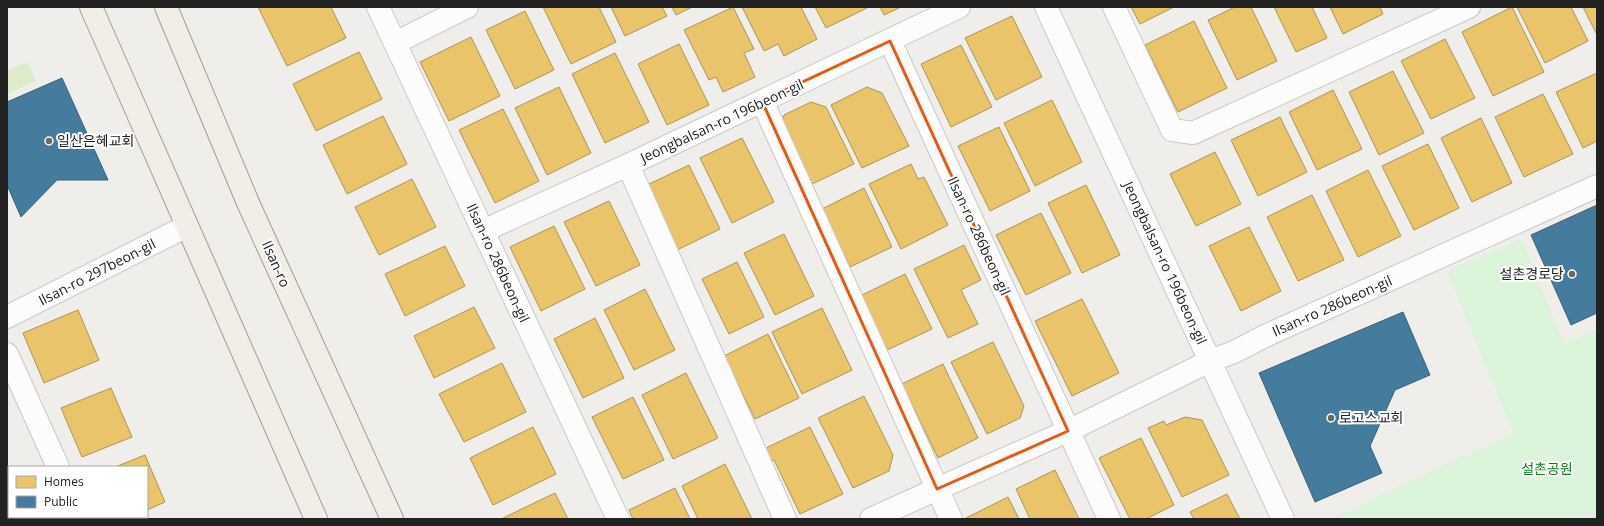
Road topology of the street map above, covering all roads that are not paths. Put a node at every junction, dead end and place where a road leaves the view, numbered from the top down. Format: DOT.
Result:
graph roads {
  1 [pos="91,7"];
  2 [pos="166,7"];
  3 [pos="378,7"];
  4 [pos="467,7"];
  5 [pos="959,7"];
  6 [pos="1046,7"];
  7 [pos="1114,7"];
  8 [pos="1470,7"];
  9 [pos="890,41"];
  10 [pos="394,43"];
  11 [pos="762,101"];
  12 [pos="628,165"];
  13 [pos="1597,186"];
  14 [pos="188,226"];
  15 [pos="483,232"];
  16 [pos="7,317"];
  17 [pos="7,354"];
  18 [pos="1210,361"];
  19 [pos="1068,432"];
  20 [pos="58,466"];
  21 [pos="937,489"];
  22 [pos="316,519"];
  23 [pos="392,519"];
  24 [pos="618,519"];
  25 [pos="785,519"];
  26 [pos="871,519"];
  27 [pos="950,519"];
  28 [pos="1110,519"];
  29 [pos="1283,519"];
  1 -- 14 [label="main road"];
  2 -- 23 [label="main road, Ilsan-ro"];
  3 -- 10 [label="street, Ilsan-ro 286beon-gil"];
  4 -- 10 [label="street"];
  5 -- 9 [label="street, Jeongbalsan-ro 196beon-gil"];
  6 -- 18 [label="street, Jeongbalsan-ro 196beon-gil"];
  7 -- 8 [label="street"];
  9 -- 11 [label="street, Jeongbalsan-ro 196beon-gil"];
  9 -- 19 [label="street, Ilsan-ro 286beon-gil"];
  10 -- 15 [label="street, Ilsan-ro 286beon-gil"];
  11 -- 12 [label="street, Jeongbalsan-ro 196beon-gil"];
  11 -- 21 [label="street"];
  12 -- 15 [label="street, Jeongbalsan-ro 196beon-gil"];
  12 -- 25 [label="street"];
  13 -- 18 [label="street, Ilsan-ro 286beon-gil"];
  14 -- 16 [label="street, Ilsan-ro 297beon-gil"];
  14 -- 22 [label="main road"];
  15 -- 24 [label="street, Ilsan-ro 286beon-gil"];
  17 -- 20 [label="street"];
  18 -- 19 [label="street, Ilsan-ro 286beon-gil"];
  18 -- 29 [label="street, Jeongbalsan-ro 196beon-gil"];
  19 -- 21 [label="street, Ilsan-ro 286beon-gil"];
  19 -- 28 [label="street, Ilsan-ro 286beon-gil"];
  21 -- 26 [label="street, Ilsan-ro 286beon-gil"];
  21 -- 27 [label="street"];
}
